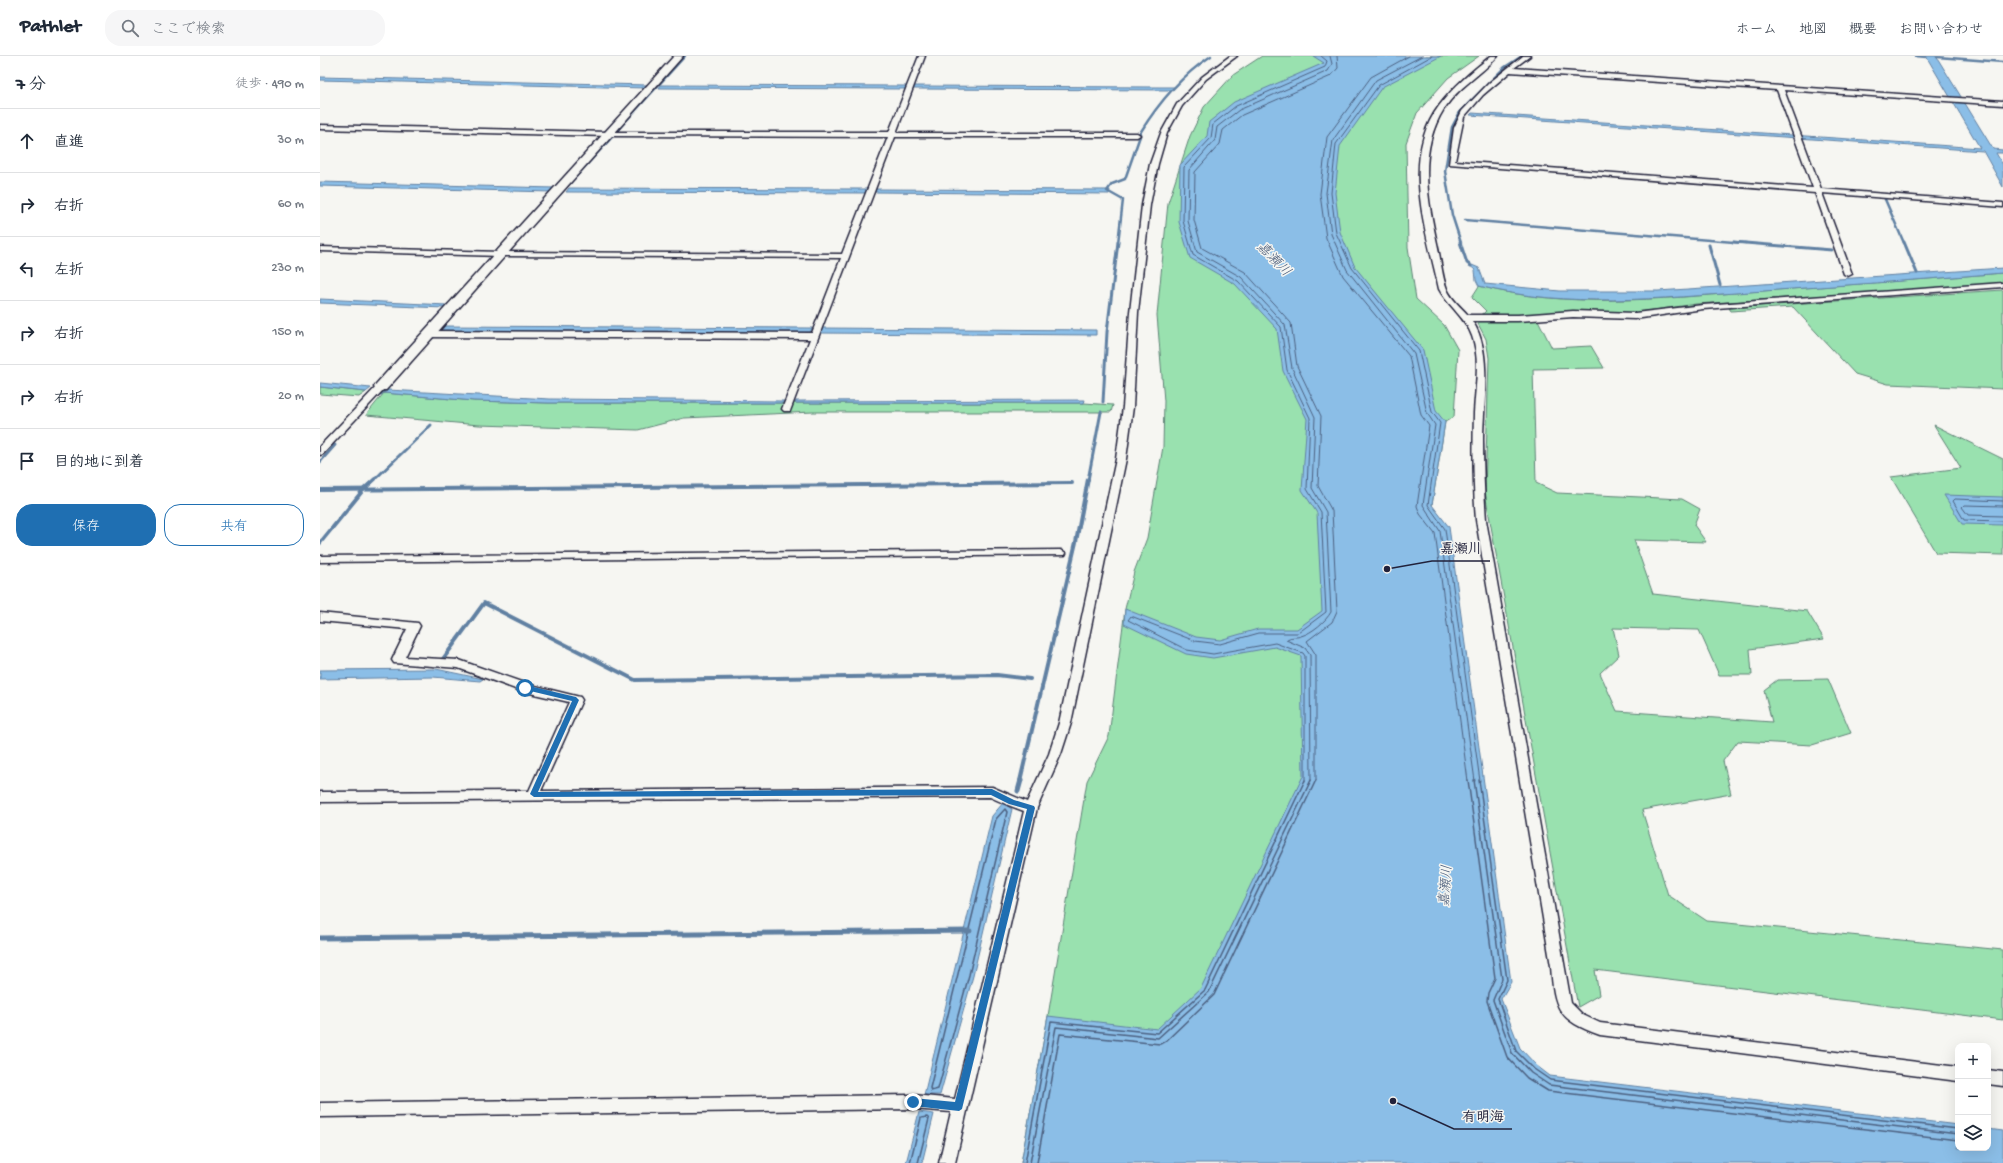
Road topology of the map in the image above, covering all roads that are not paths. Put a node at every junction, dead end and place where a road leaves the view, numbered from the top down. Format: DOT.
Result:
graph roads {
  1 [pos="679,56"];
  2 [pos="922,56"];
  3 [pos="1234,56"];
  4 [pos="1494,56"];
  5 [pos="1527,56"];
  6 [pos="1510,70"];
  7 [pos="1780,88"];
  8 [pos="2003,103"];
  9 [pos="320,127"];
  10 [pos="608,134"];
  11 [pos="892,135"];
  12 [pos="1137,135"];
  13 [pos="1817,190"];
  14 [pos="2003,205"];
  15 [pos="320,249"];
  16 [pos="501,254"];
  17 [pos="845,256"];
  18 [pos="1848,274"];
  19 [pos="2003,285"];
  20 [pos="1466,318"];
  21 [pos="428,334"];
  22 [pos="815,336"];
  23 [pos="381,387"];
  24 [pos="787,409"];
  25 [pos="324,443"];
  26 [pos="320,452"];
  27 [pos="1061,553"];
  28 [pos="320,559"];
  29 [pos="320,617"];
  30 [pos="534,794"];
  31 [pos="320,797"];
  32 [pos="1031,808"];
  33 [pos="1955,1074"];
  34 [pos="1991,1077"];
  35 [pos="2003,1079"];
  36 [pos="959,1106"];
  37 [pos="320,1110"];
  38 [pos="947,1163"];
  1 -- 10 [label="street"];
  2 -- 11 [label="street"];
  3 -- 32 [label="street"];
  4 -- 20 [label="street"];
  5 -- 6 [label="street"];
  6 -- 7 [label="street"];
  6 -- 13 [label="street"];
  7 -- 8 [label="street"];
  7 -- 13 [label="street"];
  9 -- 10 [label="street"];
  10 -- 11 [label="street"];
  10 -- 16 [label="street"];
  11 -- 12 [label="street"];
  11 -- 17 [label="street"];
  13 -- 14 [label="street"];
  13 -- 18 [label="street"];
  15 -- 16 [label="street"];
  16 -- 17 [label="street"];
  16 -- 21 [label="street"];
  17 -- 22 [label="street"];
  19 -- 20 [label="street"];
  20 -- 33 [label="street"];
  21 -- 22 [label="street"];
  21 -- 23 [label="street"];
  22 -- 24 [label="street"];
  23 -- 25 [label="street"];
  25 -- 26 [label="street"];
  27 -- 28 [label="street"];
  29 -- 30 [label="street"];
  30 -- 31 [label="street"];
  30 -- 32 [label="street"];
  32 -- 36 [label="street"];
  34 -- 35 [label="street"];
  36 -- 37 [label="street"];
  36 -- 38 [label="street"];
}
